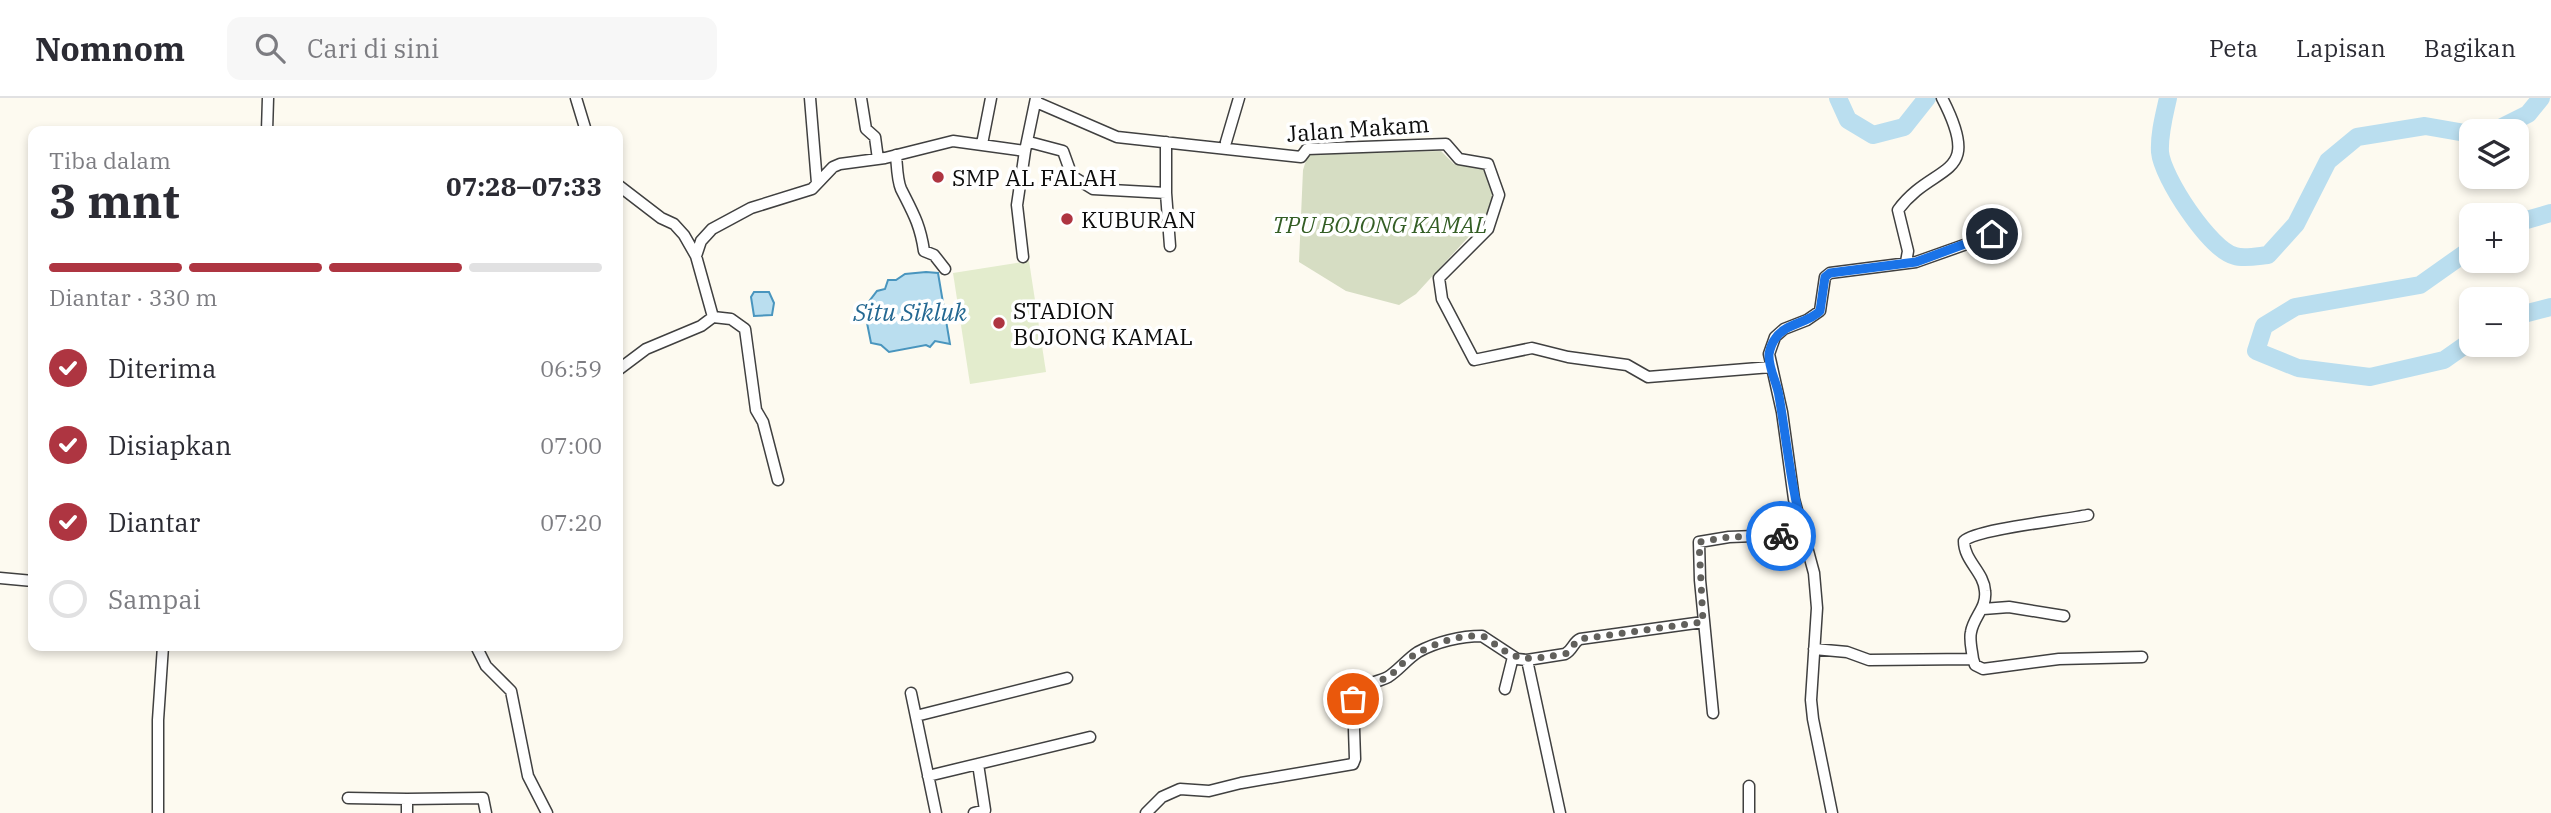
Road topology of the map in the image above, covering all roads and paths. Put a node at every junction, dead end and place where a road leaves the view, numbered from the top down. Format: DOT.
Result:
graph roads {
  1 [pos="268,98"];
  2 [pos="576,98"];
  3 [pos="810,98"];
  4 [pos="861,98"];
  5 [pos="991,98"];
  6 [pos="1239,98"];
  7 [pos="1942,98"];
  8 [pos="1036,100"];
  9 [pos="267,126"];
  10 [pos="584,126"];
  11 [pos="1166,142"];
  12 [pos="1226,142"];
  13 [pos="982,144"];
  14 [pos="1027,147"];
  15 [pos="896,155"];
  16 [pos="878,159"];
  17 [pos="817,183"];
  18 [pos="623,189"];
  19 [pos="1166,193"];
  20 [pos="1992,234"];
  21 [pos="1170,246"];
  22 [pos="696,256"];
  23 [pos="1023,257"];
  24 [pos="1906,262"];
  25 [pos="945,269"];
  26 [pos="713,317"];
  27 [pos="623,366"];
  28 [pos="1771,367"];
  29 [pos="778,480"];
  30 [pos="2088,515"];
  31 [pos="1804,534"];
  32 [pos="0,578"];
  33 [pos="28,581"];
  34 [pos="1983,609"];
  35 [pos="2064,616"];
  36 [pos="1703,622"];
  37 [pos="1814,649"];
  38 [pos="163,651"];
  39 [pos="478,651"];
  40 [pos="1513,657"];
  41 [pos="2142,657"];
  42 [pos="1973,659"];
  43 [pos="1527,660"];
  44 [pos="1067,678"];
  45 [pos="1505,689"];
  46 [pos="911,693"];
  47 [pos="1713,713"];
  48 [pos="916,716"];
  49 [pos="1090,737"];
  50 [pos="978,764"];
  51 [pos="928,776"];
  52 [pos="1749,786"];
  53 [pos="348,798"];
  54 [pos="407,799"];
  55 [pos="158,813"];
  56 [pos="407,813"];
  57 [pos="486,813"];
  58 [pos="547,813"];
  59 [pos="936,813"];
  60 [pos="974,813"];
  61 [pos="1146,813"];
  62 [pos="1560,813"];
  63 [pos="1749,813"];
  64 [pos="1832,813"];
  1 -- 9 [label="street"];
  2 -- 10 [label="street"];
  3 -- 17 [label="street"];
  4 -- 16 [label="street"];
  5 -- 13 [label="street"];
  6 -- 12 [label="street"];
  7 -- 24 [label="street"];
  8 -- 11 [label="street, Jalan Makam"];
  8 -- 14 [label="street"];
  11 -- 19 [label="street"];
  11 -- 28 [label="street, Jalan Makam"];
  13 -- 14 [label="street"];
  13 -- 15 [label="street"];
  14 -- 19 [label="street"];
  14 -- 23 [label="street"];
  15 -- 16 [label="street"];
  15 -- 25 [label="street"];
  16 -- 17 [label="street"];
  17 -- 22 [label="street"];
  18 -- 22 [label="street"];
  19 -- 21 [label="street"];
  20 -- 24 [label="street"];
  22 -- 26 [label="street"];
  24 -- 28 [label="street"];
  26 -- 27 [label="street"];
  26 -- 29 [label="street"];
  28 -- 31 [label="street"];
  30 -- 34 [label="street"];
  31 -- 36 [label="street"];
  31 -- 37 [label="street"];
  32 -- 33 [label="street"];
  34 -- 35 [label="street"];
  34 -- 42 [label="street"];
  36 -- 43 [label="street"];
  36 -- 47 [label="street"];
  37 -- 42 [label="street"];
  37 -- 64 [label="street"];
  38 -- 55 [label="street"];
  39 -- 58 [label="street"];
  40 -- 43 [label="street"];
  40 -- 45 [label="street"];
  40 -- 61 [label="street"];
  41 -- 42 [label="street"];
  43 -- 62 [label="street"];
  44 -- 48 [label="street"];
  46 -- 48 [label="street"];
  48 -- 51 [label="street"];
  49 -- 50 [label="street"];
  50 -- 51 [label="street"];
  50 -- 60 [label="street"];
  51 -- 59 [label="street"];
  52 -- 63 [label="street"];
  53 -- 54 [label="street"];
  54 -- 56 [label="street"];
  54 -- 57 [label="street"];
}
